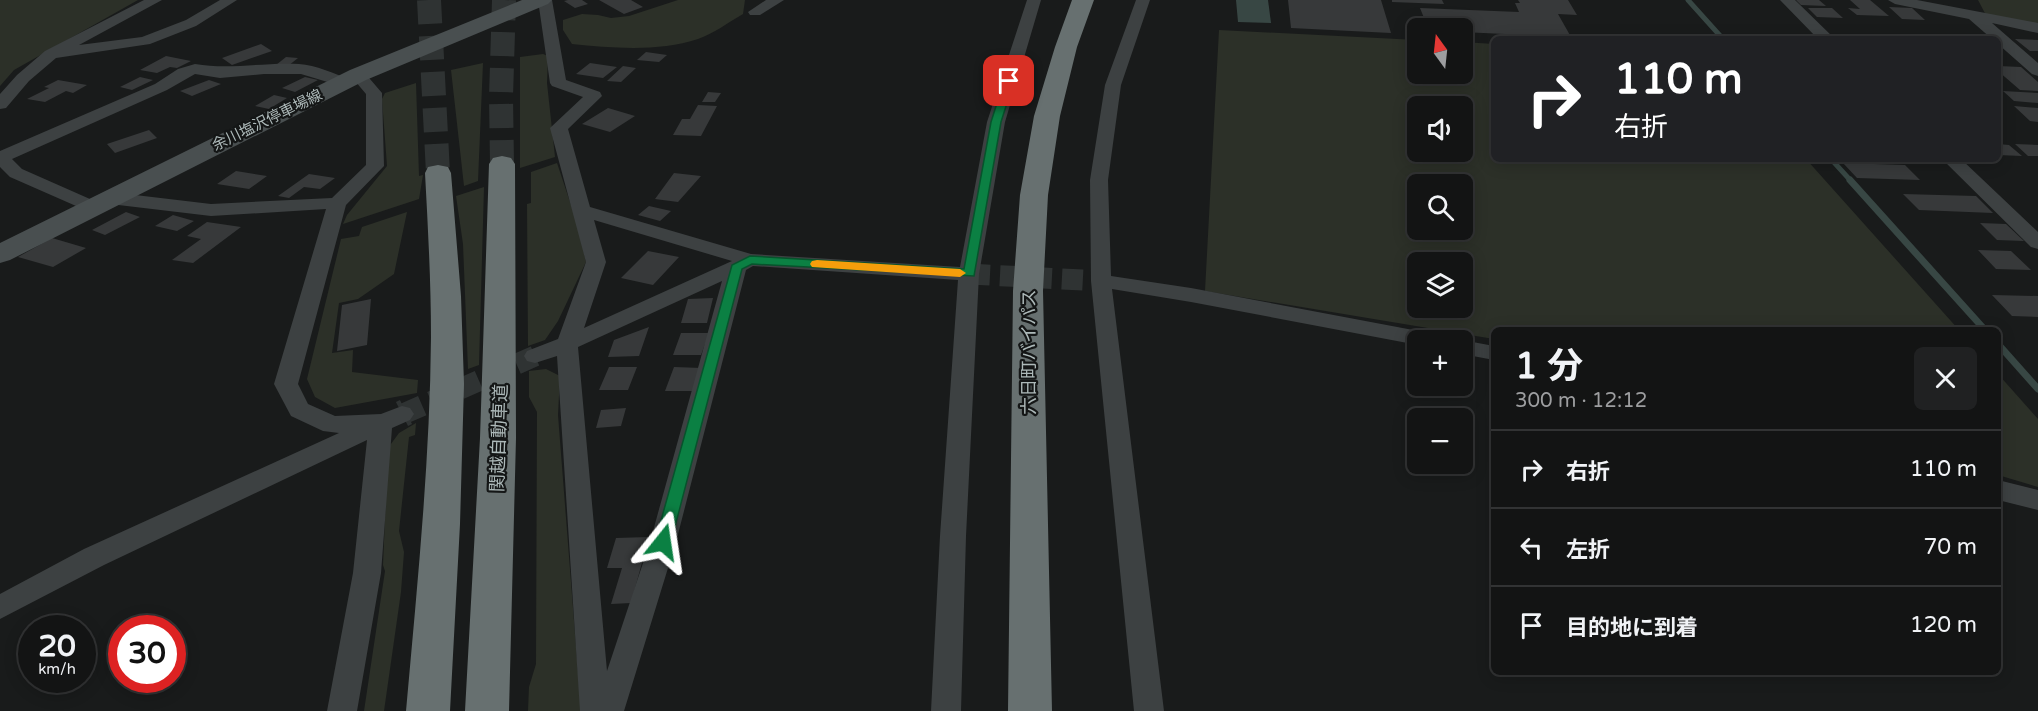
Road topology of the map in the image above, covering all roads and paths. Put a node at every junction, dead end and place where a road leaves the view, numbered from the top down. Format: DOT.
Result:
graph roads {
  1 [pos="155,0"];
  2 [pos="230,0"];
  3 [pos="543,0"];
  4 [pos="777,0"];
  5 [pos="1035,0"];
  6 [pos="1083,0"];
  7 [pos="1143,0"];
  8 [pos="1787,0"];
  9 [pos="1894,0"];
  10 [pos="755,12"];
  11 [pos="1971,14"];
  12 [pos="2038,28"];
  13 [pos="1824,36"];
  14 [pos="1997,36"];
  15 [pos="2001,40"];
  16 [pos="51,54"];
  17 [pos="2038,71"];
  18 [pos="351,78"];
  19 [pos="0,104"];
  20 [pos="1,156"];
  21 [pos="1954,162"];
  22 [pos="502,164"];
  23 [pos="438,173"];
  24 [pos="101,202"];
  25 [pos="337,203"];
  26 [pos="583,211"];
  27 [pos="2038,243"];
  28 [pos="0,254"];
  29 [pos="743,263"];
  30 [pos="969,274"];
  31 [pos="1101,281"];
  32 [pos="1407,336"];
  33 [pos="567,344"];
  34 [pos="1473,349"];
  35 [pos="1491,352"];
  36 [pos="535,356"];
  37 [pos="391,418"];
  38 [pos="2001,491"];
  39 [pos="2038,500"];
  40 [pos="0,607"];
  41 [pos="342,711"];
  42 [pos="428,711"];
  43 [pos="487,711"];
  44 [pos="596,711"];
  45 [pos="609,711"];
  46 [pos="946,711"];
  47 [pos="1030,711"];
  48 [pos="1149,711"];
  1 -- 16 [label="street"];
  2 -- 16 [label="street"];
  3 -- 18 [label="main road, 余川塩沢停車場線"];
  3 -- 26 [label="street"];
  4 -- 10 [label="street"];
  5 -- 30 [label="street"];
  6 -- 47 [label="highway, 六日町バイパス"];
  7 -- 31 [label="street"];
  8 -- 13 [label="street"];
  9 -- 11 [label="street"];
  11 -- 12 [label="street"];
  11 -- 14 [label="street"];
  15 -- 17 [label="street"];
  16 -- 19 [label="street"];
  18 -- 20 [label="street"];
  18 -- 24 [label="main road, 余川塩沢停車場線"];
  18 -- 25 [label="street"];
  20 -- 24 [label="street"];
  21 -- 27 [label="street"];
  22 -- 43 [label="highway, 関越自動車道"];
  23 -- 42 [label="highway"];
  24 -- 25 [label="street"];
  24 -- 28 [label="main road, 余川塩沢停車場線"];
  25 -- 37 [label="street"];
  26 -- 29 [label="street"];
  26 -- 33 [label="street"];
  29 -- 30 [label="street"];
  29 -- 33 [label="street"];
  29 -- 45 [label="street"];
  30 -- 46 [label="street"];
  31 -- 32 [label="street"];
  31 -- 48 [label="street"];
  33 -- 36 [label="street"];
  33 -- 44 [label="street"];
  34 -- 35 [label="street"];
  37 -- 40 [label="street"];
  37 -- 41 [label="street"];
  38 -- 39 [label="street"];
}
